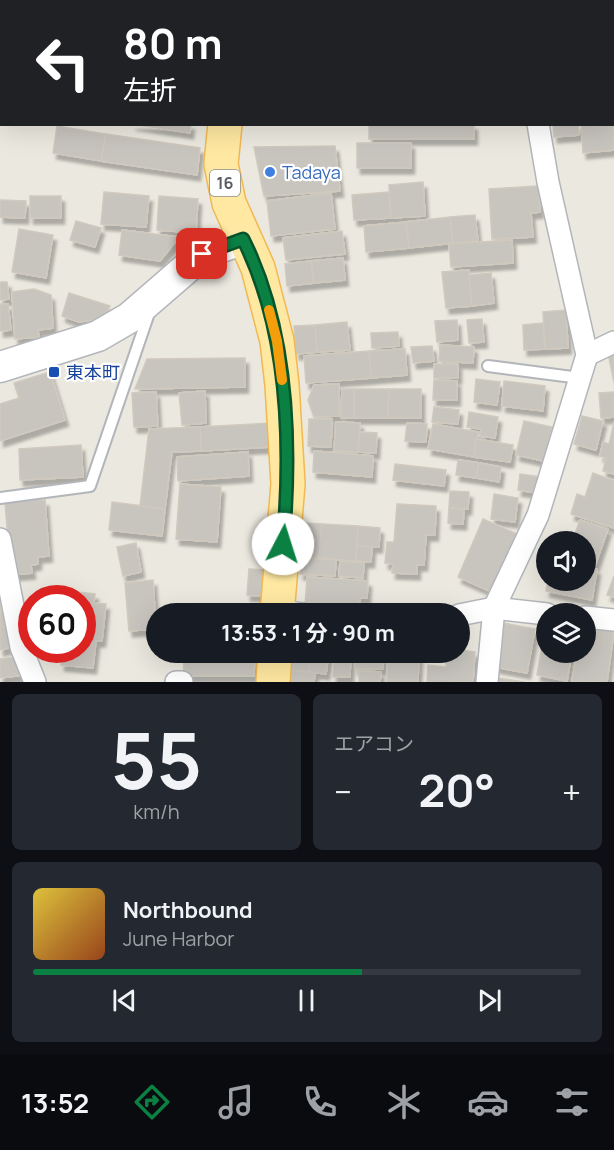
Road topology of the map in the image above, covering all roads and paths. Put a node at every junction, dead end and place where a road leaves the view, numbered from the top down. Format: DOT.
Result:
graph roads {
  1 [pos="225,126"];
  2 [pos="538,126"];
  3 [pos="243,239"];
  4 [pos="155,295"];
  5 [pos="614,342"];
  6 [pos="587,355"];
  7 [pos="488,366"];
  8 [pos="0,367"];
  9 [pos="580,378"];
  10 [pos="0,498"];
  11 [pos="0,539"];
  12 [pos="286,603"];
  13 [pos="494,608"];
  14 [pos="470,613"];
  15 [pos="536,613"];
  16 [pos="596,618"];
  17 [pos="614,620"];
  18 [pos="274,663"];
  19 [pos="36,682"];
  20 [pos="176,682"];
  21 [pos="182,682"];
  22 [pos="273,682"];
  23 [pos="487,682"];
  1 -- 3 [label="main road, 16"];
  2 -- 6 [label="street"];
  3 -- 4 [label="street"];
  3 -- 12 [label="main road, 16"];
  4 -- 8 [label="street"];
  4 -- 10 [label="lane"];
  5 -- 6 [label="street"];
  6 -- 9 [label="street"];
  7 -- 9 [label="lane"];
  9 -- 13 [label="street"];
  11 -- 19 [label="street"];
  13 -- 14 [label="street"];
  13 -- 15 [label="street"];
  13 -- 23 [label="street"];
  16 -- 17 [label="street"];
  18 -- 22 [label="main road"];
  20 -- 21 [label="street"];
}
